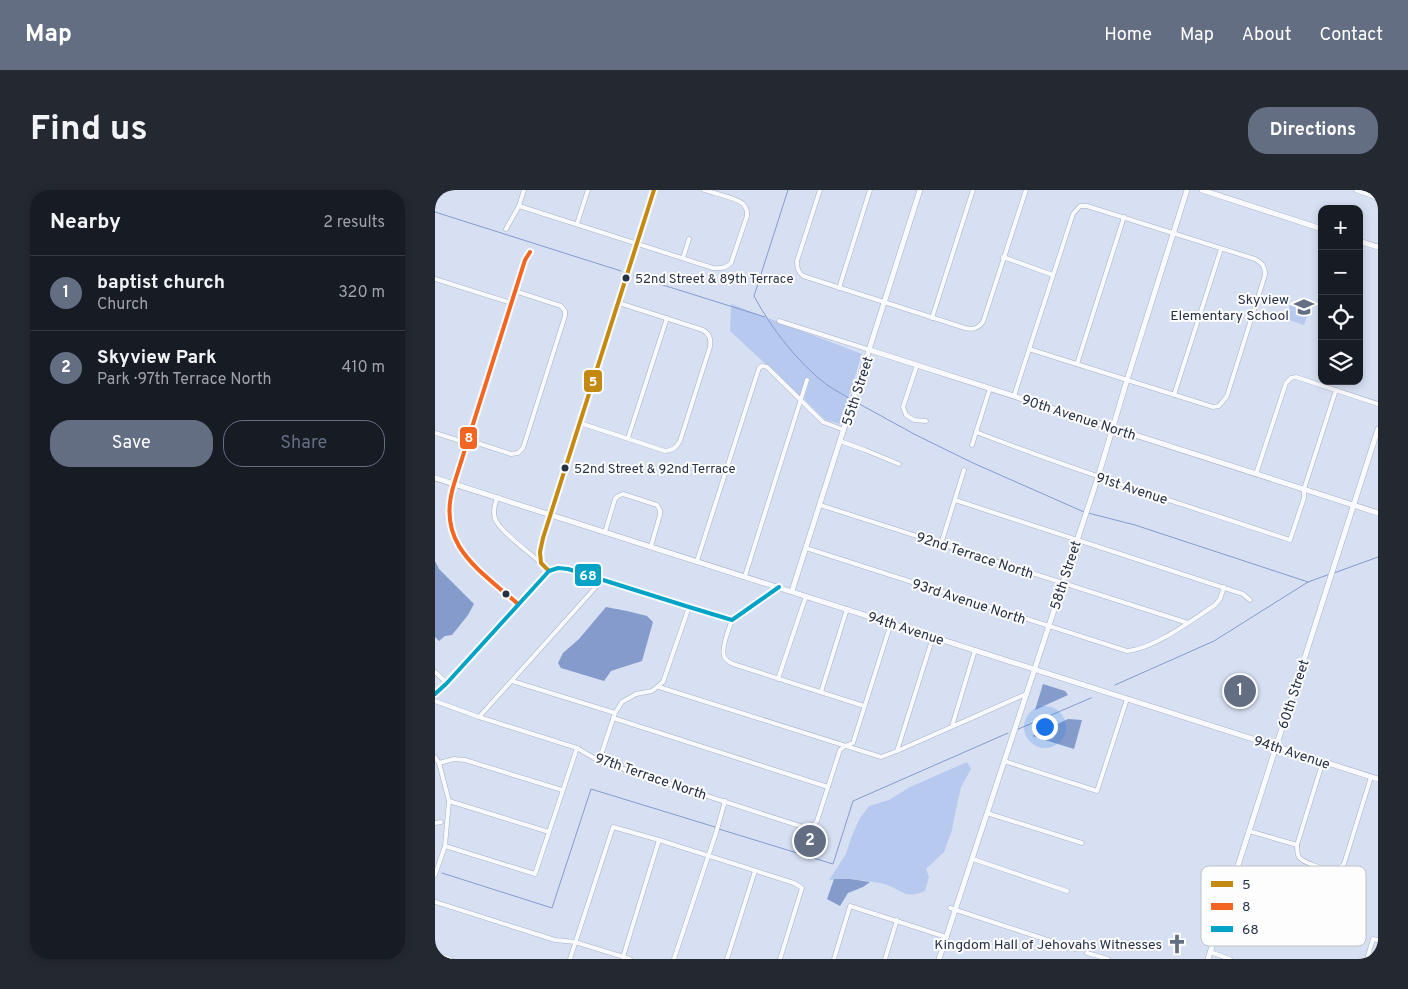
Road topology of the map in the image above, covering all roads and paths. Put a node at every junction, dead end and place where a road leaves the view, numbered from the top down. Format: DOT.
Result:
graph roads {
  1 [pos="524,190"];
  2 [pos="588,190"];
  3 [pos="654,190"];
  4 [pos="704,190"];
  5 [pos="820,190"];
  6 [pos="870,190"];
  7 [pos="920,190"];
  8 [pos="973,190"];
  9 [pos="1025,190"];
  10 [pos="1187,190"];
  11 [pos="1202,190"];
  12 [pos="1355,190"];
  13 [pos="1378,198"];
  14 [pos="519,206"];
  15 [pos="1124,218"];
  16 [pos="577,224"];
  17 [pos="1318,228"];
  18 [pos="506,229"];
  19 [pos="1174,234"];
  20 [pos="689,239"];
  21 [pos="1363,242"];
  22 [pos="638,243"];
  23 [pos="1378,247"];
  24 [pos="1221,249"];
  25 [pos="530,252"];
  26 [pos="683,258"];
  27 [pos="1003,258"];
  28 [pos="1053,275"];
  29 [pos="435,279"];
  30 [pos="839,288"];
  31 [pos="515,291"];
  32 [pos="884,302"];
  33 [pos="511,303"];
  34 [pos="619,303"];
  35 [pos="667,318"];
  36 [pos="932,318"];
  37 [pos="779,321"];
  38 [pos="1029,349"];
  39 [pos="870,350"];
  40 [pos="1077,364"];
  41 [pos="917,365"];
  42 [pos="807,380"];
  43 [pos="1127,380"];
  44 [pos="990,388"];
  45 [pos="1335,390"];
  46 [pos="1174,395"];
  47 [pos="1014,396"];
  48 [pos="801,400"];
  49 [pos="1378,404"];
  50 [pos="926,421"];
  51 [pos="580,423"];
  52 [pos="1113,428"];
  53 [pos="1378,429"];
  54 [pos="844,430"];
  55 [pos="435,432"];
  56 [pos="976,432"];
  57 [pos="628,438"];
  58 [pos="468,441"];
  59 [pos="840,442"];
  60 [pos="972,445"];
  61 [pos="899,464"];
  62 [pos="964,470"];
  63 [pos="1257,474"];
  64 [pos="1098,477"];
  65 [pos="435,478"];
  66 [pos="454,484"];
  67 [pos="1304,489"];
  68 [pos="497,498"];
  69 [pos="955,500"];
  70 [pos="820,505"];
  71 [pos="1353,505"];
  72 [pos="1378,513"];
  73 [pos="551,514"];
  74 [pos="605,532"];
  75 [pos="1077,540"];
  76 [pos="941,544"];
  77 [pos="651,546"];
  78 [pos="806,548"];
  79 [pos="697,561"];
  80 [pos="541,563"];
  81 [pos="549,570"];
  82 [pos="745,576"];
  83 [pos="603,579"];
  84 [pos="1063,583"];
  85 [pos="779,587"];
  86 [pos="1224,587"];
  87 [pos="792,591"];
  88 [pos="806,596"];
  89 [pos="1250,600"];
  90 [pos="518,604"];
  91 [pos="689,607"];
  92 [pos="847,609"];
  93 [pos="732,620"];
  94 [pos="891,623"];
  95 [pos="1188,623"];
  96 [pos="1049,626"];
  97 [pos="933,637"];
  98 [pos="975,650"];
  99 [pos="1034,669"];
  100 [pos="435,672"];
  101 [pos="779,679"];
  102 [pos="512,680"];
  103 [pos="447,683"];
  104 [pos="659,687"];
  105 [pos="821,692"];
  106 [pos="435,694"];
  107 [pos="1026,694"];
  108 [pos="1127,699"];
  109 [pos="435,701"];
  110 [pos="864,706"];
  111 [pos="615,713"];
  112 [pos="479,717"];
  113 [pos="613,718"];
  114 [pos="951,726"];
  115 [pos="845,746"];
  116 [pos="1276,746"];
  117 [pos="577,748"];
  118 [pos="897,751"];
  119 [pos="435,757"];
  120 [pos="599,761"];
  121 [pos="1005,761"];
  122 [pos="1323,762"];
  123 [pos="439,763"];
  124 [pos="1371,777"];
  125 [pos="1378,779"];
  126 [pos="828,787"];
  127 [pos="562,790"];
  128 [pos="449,801"];
  129 [pos="725,801"];
  130 [pos="987,813"];
  131 [pos="441,822"];
  132 [pos="435,823"];
  133 [pos="1249,831"];
  134 [pos="549,832"];
  135 [pos="659,840"];
  136 [pos="1082,844"];
  137 [pos="1297,845"];
  138 [pos="445,846"];
  139 [pos="708,856"];
  140 [pos="973,859"];
  141 [pos="1238,866"];
  142 [pos="1319,866"];
  143 [pos="1342,866"];
  144 [pos="755,871"];
  145 [pos="435,875"];
  146 [pos="1067,891"];
  147 [pos="435,902"];
  148 [pos="953,909"];
  149 [pos="897,920"];
  150 [pos="946,937"];
  151 [pos="1376,939"];
  152 [pos="575,942"];
  153 [pos="1213,946"];
  154 [pos="1075,949"];
  155 [pos="1087,952"];
  156 [pos="1211,952"];
  157 [pos="435,954"];
  158 [pos="623,957"];
  159 [pos="450,959"];
  160 [pos="569,959"];
  161 [pos="630,959"];
  162 [pos="675,959"];
  163 [pos="727,959"];
  164 [pos="780,959"];
  165 [pos="833,959"];
  166 [pos="885,959"];
  167 [pos="939,959"];
  168 [pos="1108,959"];
  169 [pos="1208,959"];
  170 [pos="1230,959"];
  171 [pos="1367,959"];
  1 -- 14 [label="street"];
  2 -- 16 [label="street"];
  3 -- 22 [label="street"];
  4 -- 26 [label="street"];
  5 -- 30 [label="street"];
  6 -- 30 [label="street"];
  7 -- 32 [label="street, 55th Street"];
  8 -- 36 [label="street"];
  9 -- 27 [label="street"];
  10 -- 19 [label="street, 58th Street"];
  11 -- 17 [label="street"];
  12 -- 13 [label="street"];
  14 -- 16 [label="street"];
  14 -- 18 [label="street"];
  15 -- 19 [label="street"];
  15 -- 28 [label="street"];
  15 -- 40 [label="street"];
  16 -- 22 [label="street"];
  19 -- 24 [label="street"];
  19 -- 43 [label="street, 58th Street"];
  20 -- 26 [label="street"];
  21 -- 23 [label="street"];
  22 -- 26 [label="street"];
  22 -- 34 [label="street"];
  24 -- 46 [label="street"];
  24 -- 46 [label="street"];
  25 -- 31 [label="street"];
  27 -- 28 [label="street"];
  27 -- 36 [label="street"];
  28 -- 38 [label="street"];
  29 -- 33 [label="street"];
  30 -- 32 [label="street"];
  31 -- 33 [label="street"];
  31 -- 58 [label="street"];
  32 -- 36 [label="street"];
  32 -- 39 [label="street, 55th Street"];
  33 -- 58 [label="street"];
  34 -- 35 [label="street"];
  34 -- 51 [label="street"];
  35 -- 57 [label="street"];
  35 -- 57 [label="street"];
  37 -- 39 [label="street, 90th Avenue North"];
  38 -- 40 [label="street"];
  38 -- 47 [label="street"];
  39 -- 41 [label="street, 90th Avenue North"];
  39 -- 54 [label="street, 55th Street"];
  40 -- 43 [label="street"];
  41 -- 44 [label="street, 90th Avenue North"];
  41 -- 50 [label="street"];
  42 -- 48 [label="street"];
  43 -- 46 [label="street"];
  43 -- 52 [label="street, 58th Street"];
  44 -- 47 [label="street, 90th Avenue North"];
  44 -- 56 [label="street"];
  45 -- 49 [label="street"];
  45 -- 63 [label="street"];
  45 -- 67 [label="street"];
  47 -- 52 [label="street, 90th Avenue North"];
  48 -- 54 [label="street"];
  48 -- 79 [label="street"];
  48 -- 82 [label="street"];
  51 -- 57 [label="street"];
  51 -- 73 [label="street"];
  52 -- 63 [label="street, 90th Avenue North"];
  52 -- 64 [label="street, 58th Street"];
  53 -- 71 [label="street, 60th Street"];
  54 -- 59 [label="street, 55th Street"];
  55 -- 58 [label="street"];
  56 -- 60 [label="street"];
  56 -- 64 [label="street, 91st Avenue"];
  58 -- 66 [label="street"];
  59 -- 61 [label="street"];
  59 -- 70 [label="street, 55th Street"];
  62 -- 69 [label="street"];
  63 -- 67 [label="street, 90th Avenue North"];
  64 -- 67 [label="street, 91st Avenue"];
  64 -- 75 [label="street, 58th Street"];
  65 -- 66 [label="street, 94th Avenue"];
  66 -- 68 [label="street, 94th Avenue"];
  66 -- 90 [label="street"];
  67 -- 71 [label="street, 90th Avenue North"];
  68 -- 73 [label="street, 94th Avenue"];
  68 -- 80 [label="street"];
  69 -- 75 [label="street"];
  69 -- 76 [label="street"];
  70 -- 76 [label="street, 92nd Terrace North"];
  70 -- 78 [label="street, 55th Street"];
  71 -- 72 [label="street, 90th Avenue North"];
  71 -- 116 [label="street, 60th Street"];
  73 -- 74 [label="street, 94th Avenue"];
  73 -- 80 [label="street"];
  74 -- 77 [label="street, 94th Avenue"];
  74 -- 77 [label="street"];
  75 -- 84 [label="street, 58th Street"];
  75 -- 86 [label="street"];
  76 -- 84 [label="street, 92nd Terrace North"];
  77 -- 79 [label="street, 94th Avenue"];
  78 -- 87 [label="street, 55th Street"];
  78 -- 96 [label="street, 93rd Avenue North"];
  79 -- 82 [label="street, 94th Avenue"];
  80 -- 81 [label="street"];
  81 -- 83 [label="street"];
  81 -- 90 [label="street"];
  82 -- 85 [label="street, 94th Avenue"];
  83 -- 91 [label="street"];
  83 -- 102 [label="street"];
  84 -- 95 [label="street, 92nd Terrace North"];
  84 -- 96 [label="street, 58th Street"];
  85 -- 87 [label="street, 94th Avenue"];
  85 -- 93 [label="street"];
  86 -- 89 [label="street"];
  86 -- 95 [label="street"];
  87 -- 88 [label="street, 94th Avenue"];
  88 -- 92 [label="street, 94th Avenue"];
  88 -- 101 [label="street"];
  90 -- 103 [label="street"];
  91 -- 93 [label="street"];
  91 -- 104 [label="street"];
  92 -- 94 [label="street, 94th Avenue"];
  92 -- 105 [label="street"];
  93 -- 101 [label="street"];
  94 -- 97 [label="street, 94th Avenue"];
  94 -- 110 [label="street"];
  95 -- 96 [label="street, 93rd Avenue North"];
  96 -- 99 [label="street, 58th Street"];
  97 -- 98 [label="street, 94th Avenue"];
  97 -- 118 [label="street"];
  98 -- 99 [label="street, 94th Avenue"];
  98 -- 114 [label="street"];
  99 -- 107 [label="street, 58th Street"];
  99 -- 108 [label="street, 94th Avenue"];
  100 -- 103 [label="street"];
  101 -- 105 [label="street"];
  102 -- 111 [label="street"];
  102 -- 112 [label="street"];
  103 -- 106 [label="street"];
  104 -- 111 [label="street"];
  104 -- 115 [label="street"];
  105 -- 110 [label="street"];
  107 -- 114 [label="street"];
  107 -- 121 [label="street, 58th Street"];
  108 -- 116 [label="street, 94th Avenue"];
  108 -- 121 [label="street"];
  109 -- 112 [label="street, 97th Terrace North"];
  110 -- 115 [label="street"];
  111 -- 113 [label="street"];
  112 -- 117 [label="street, 97th Terrace North"];
  113 -- 120 [label="street"];
  113 -- 126 [label="street"];
  114 -- 118 [label="street"];
  115 -- 118 [label="street"];
  115 -- 126 [label="street"];
  116 -- 122 [label="street, 94th Avenue"];
  116 -- 133 [label="street, 60th Street"];
  117 -- 120 [label="street, 97th Terrace North"];
  117 -- 127 [label="street"];
  119 -- 123 [label="street"];
  120 -- 129 [label="street, 97th Terrace North"];
  121 -- 130 [label="street, 58th Street"];
  122 -- 124 [label="street, 94th Avenue"];
  122 -- 137 [label="street"];
  123 -- 127 [label="street"];
  123 -- 128 [label="street"];
  124 -- 125 [label="street, 94th Avenue"];
  124 -- 143 [label="street"];
  126 -- 129 [label="street, 97th Terrace North"];
  127 -- 134 [label="street"];
  128 -- 134 [label="street"];
  128 -- 138 [label="street"];
  129 -- 139 [label="street"];
  130 -- 136 [label="street"];
  130 -- 140 [label="street, 58th Street"];
  131 -- 132 [label="street"];
  133 -- 137 [label="street"];
  133 -- 141 [label="street, 60th Street"];
  134 -- 138 [label="street"];
  135 -- 139 [label="street"];
  135 -- 152 [label="street"];
  135 -- 158 [label="street"];
  137 -- 142 [label="street"];
  138 -- 145 [label="street"];
  139 -- 144 [label="street"];
  139 -- 162 [label="street"];
  140 -- 146 [label="street"];
  140 -- 148 [label="street, 58th Street"];
  144 -- 163 [label="street"];
  144 -- 164 [label="street"];
  147 -- 152 [label="street"];
  148 -- 150 [label="street, 58th Street"];
  148 -- 154 [label="street"];
  149 -- 150 [label="street"];
  149 -- 165 [label="street"];
  149 -- 166 [label="street"];
  150 -- 167 [label="street, 58th Street"];
  151 -- 171 [label="street"];
  152 -- 158 [label="street"];
  152 -- 160 [label="street"];
  153 -- 156 [label="street, 60th Street"];
  155 -- 168 [label="street"];
  156 -- 169 [label="street, 60th Street"];
  156 -- 170 [label="street"];
  157 -- 159 [label="street"];
  158 -- 161 [label="street"];
}
